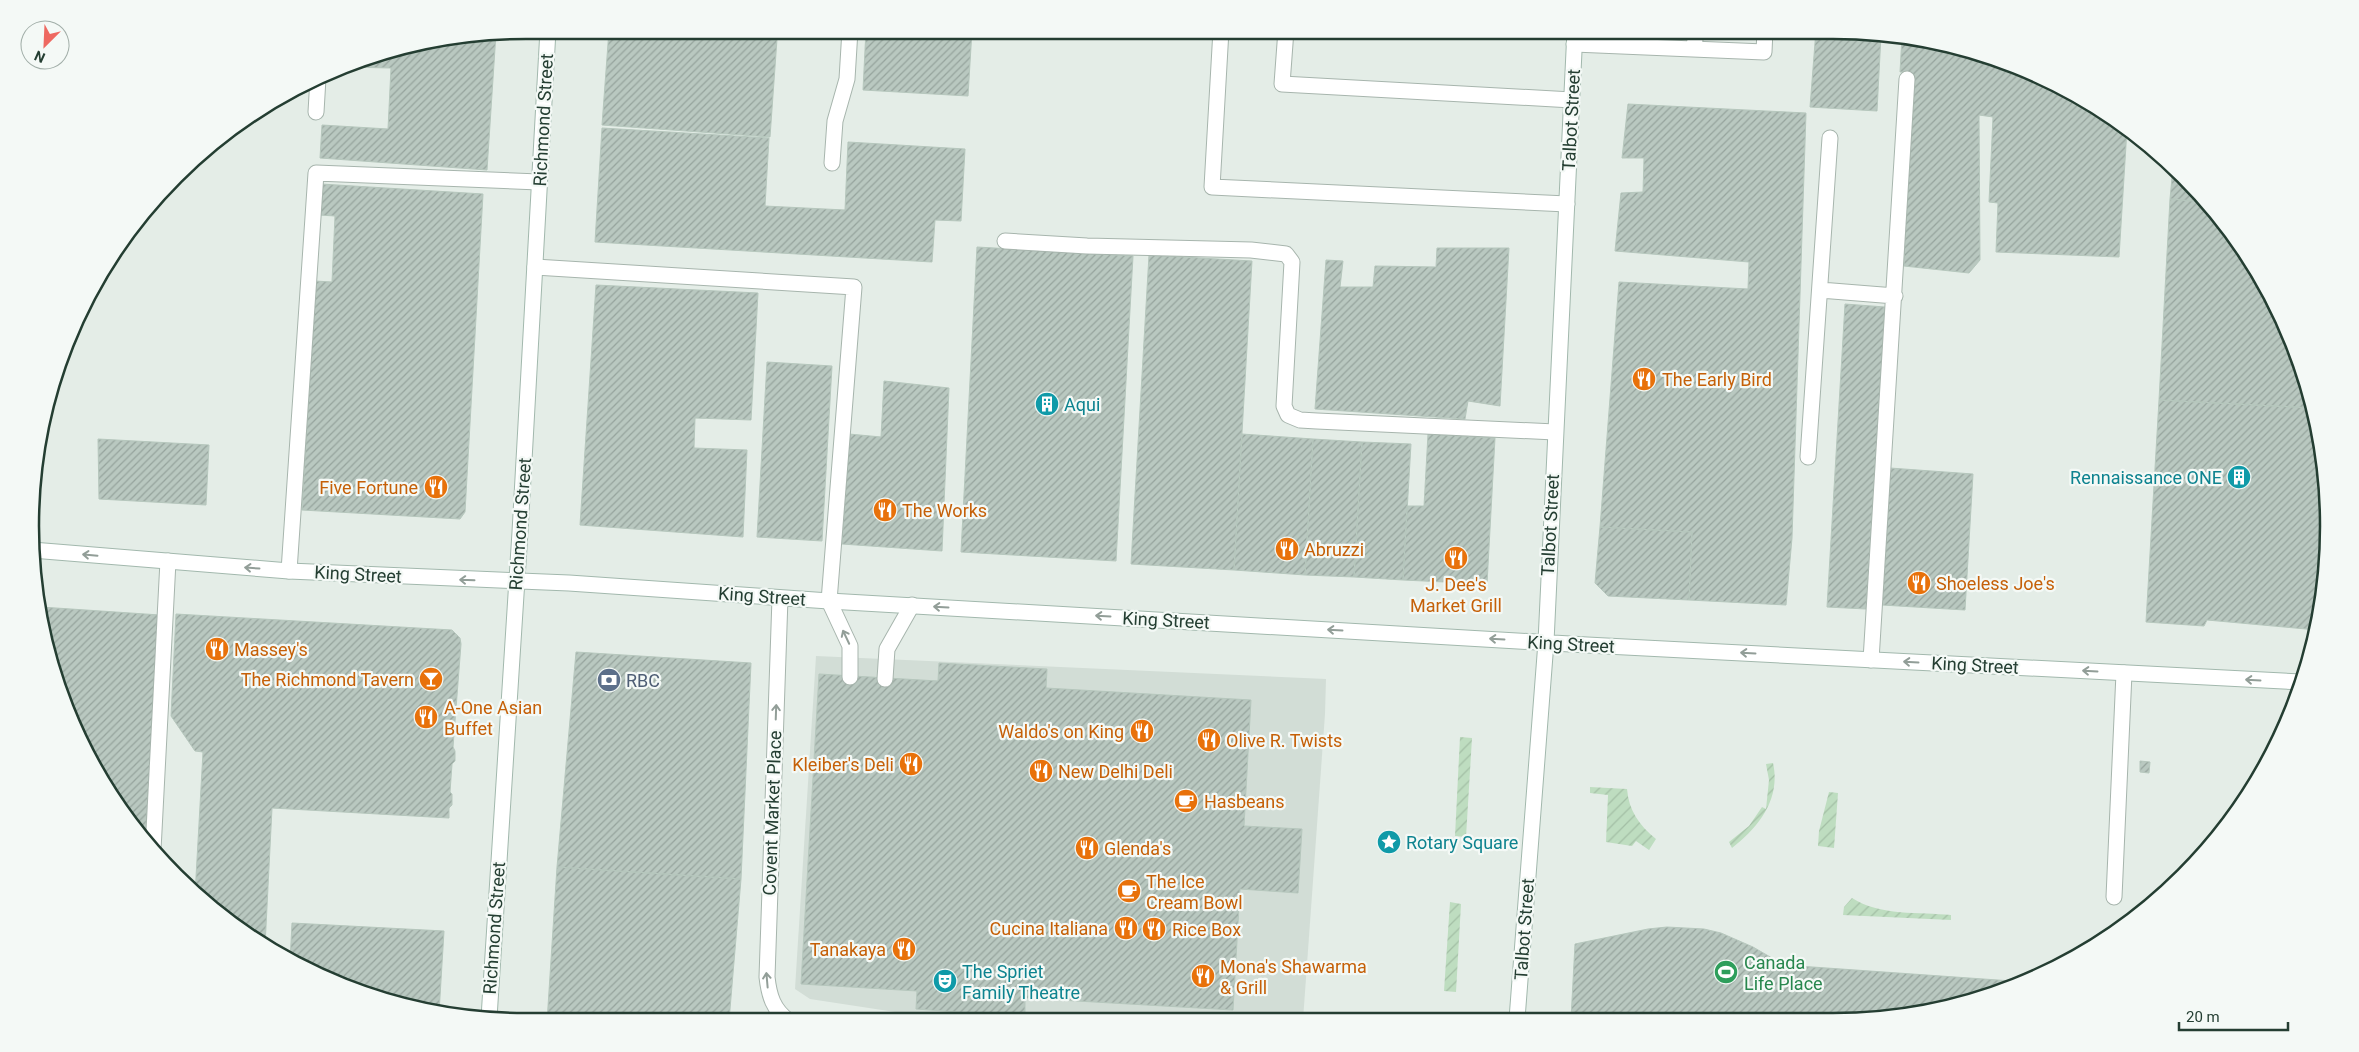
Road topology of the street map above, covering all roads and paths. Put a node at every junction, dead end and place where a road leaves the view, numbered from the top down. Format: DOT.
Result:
graph roads {
  1 [pos="547,39"];
  2 [pos="849,39"];
  3 [pos="1220,39"];
  4 [pos="1285,39"];
  5 [pos="1575,39"];
  6 [pos="1595,39"];
  7 [pos="1695,39"];
  8 [pos="1765,39"];
  9 [pos="1694,49"];
  10 [pos="1907,79"];
  11 [pos="318,86"];
  12 [pos="1572,100"];
  13 [pos="316,112"];
  14 [pos="1830,138"];
  15 [pos="832,163"];
  16 [pos="539,182"];
  17 [pos="1567,204"];
  18 [pos="1004,241"];
  19 [pos="534,267"];
  20 [pos="1820,290"];
  21 [pos="1895,296"];
  22 [pos="1555,432"];
  23 [pos="1808,457"];
  24 [pos="40,551"];
  25 [pos="168,561"];
  26 [pos="289,571"];
  27 [pos="516,581"];
  28 [pos="780,598"];
  29 [pos="829,601"];
  30 [pos="912,605"];
  31 [pos="1546,642"];
  32 [pos="1871,660"];
  33 [pos="2124,673"];
  34 [pos="850,677"];
  35 [pos="885,679"];
  36 [pos="2294,682"];
  37 [pos="154,840"];
  38 [pos="2114,897"];
  39 [pos="489,1012"];
  40 [pos="779,1013"];
  41 [pos="1517,1013"];
  1 -- 16 [label="main road, Richmond Street"];
  2 -- 15 [label="main road"];
  3 -- 17 [label="main road"];
  4 -- 12 [label="main road"];
  5 -- 12 [label="main road, Talbot Street"];
  6 -- 9 [label="main road"];
  7 -- 9 [label="main road"];
  8 -- 9 [label="main road"];
  10 -- 21 [label="main road"];
  11 -- 13 [label="main road"];
  12 -- 17 [label="main road, Talbot Street"];
  14 -- 20 [label="main road"];
  16 -- 19 [label="main road, Richmond Street"];
  16 -- 26 [label="main road"];
  17 -- 22 [label="main road, Talbot Street"];
  18 -- 22 [label="main road"];
  19 -- 27 [label="main road, Richmond Street"];
  19 -- 29 [label="main road"];
  20 -- 21 [label="main road"];
  20 -- 23 [label="main road"];
  21 -- 32 [label="main road"];
  22 -- 31 [label="main road, Talbot Street"];
  25 -- 24 [label="main road, King Street, one-way"];
  26 -- 25 [label="main road, King Street, one-way"];
  25 -- 37 [label="main road"];
  27 -- 26 [label="main road, King Street, one-way"];
  27 -- 28 [label="main road, King Street"];
  27 -- 39 [label="main road, Richmond Street"];
  28 -- 29 [label="main road, King Street"];
  40 -- 28 [label="main road, Covent Market Place, one-way"];
  29 -- 30 [label="main road, King Street"];
  34 -- 29 [label="main road, one-way"];
  31 -- 30 [label="main road, King Street, one-way"];
  30 -- 35 [label="main road"];
  32 -- 31 [label="main road, King Street, one-way"];
  31 -- 41 [label="main road, Talbot Street"];
  33 -- 32 [label="main road, King Street, one-way"];
  36 -- 33 [label="main road, King Street, one-way"];
  33 -- 38 [label="main road"];
}
